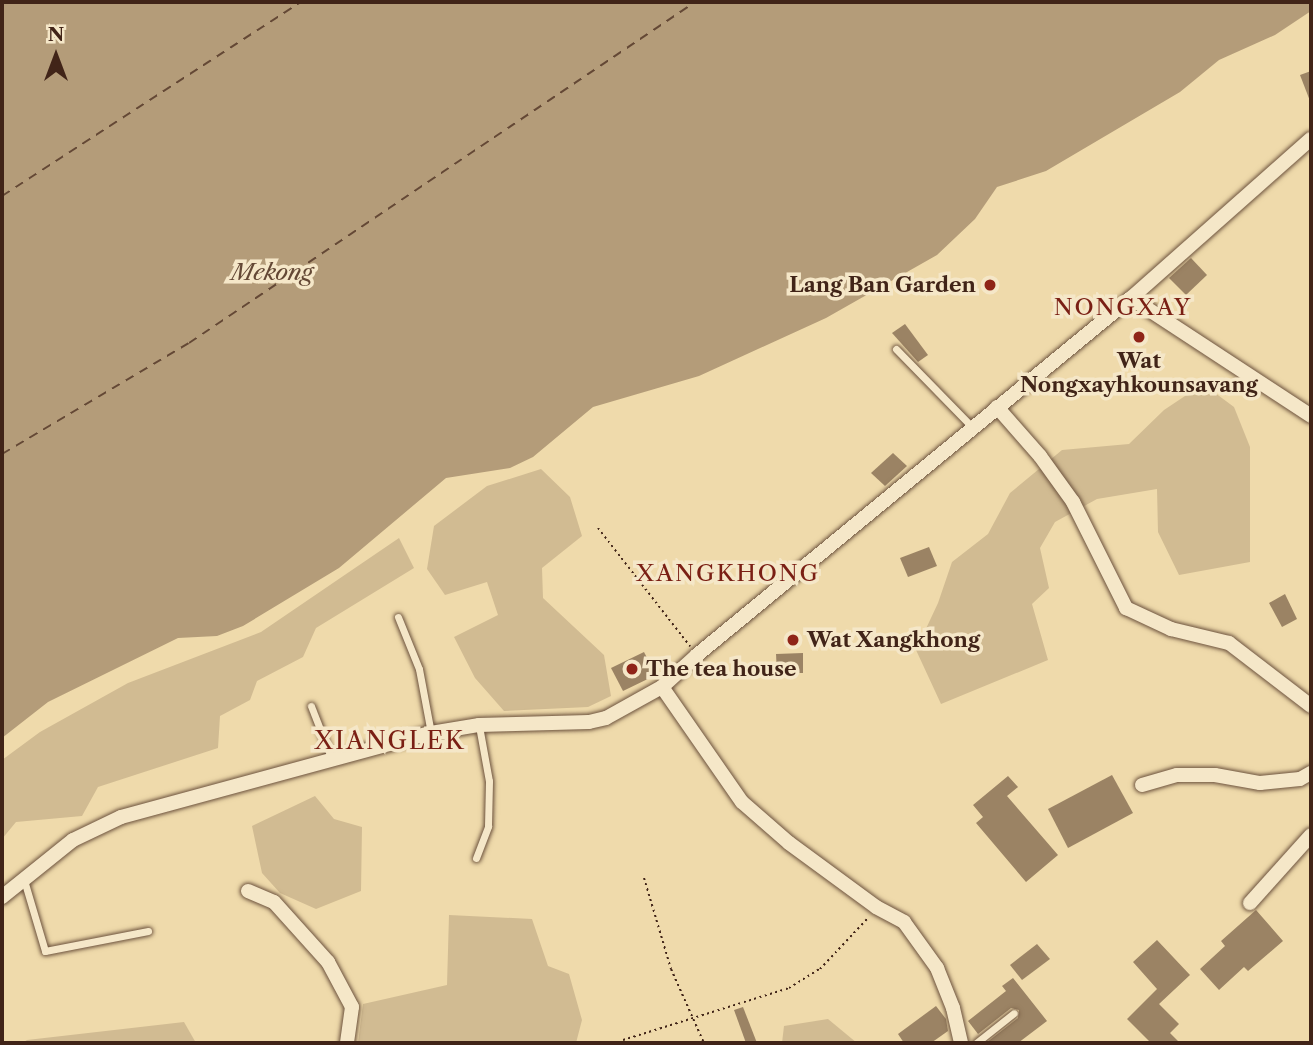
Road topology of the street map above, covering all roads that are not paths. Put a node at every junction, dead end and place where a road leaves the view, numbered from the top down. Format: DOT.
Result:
graph roads {
  1 [pos="1311,139"];
  2 [pos="1131,298"];
  3 [pos="896,349"];
  4 [pos="997,407"];
  5 [pos="1311,416"];
  6 [pos="972,428"];
  7 [pos="398,617"];
  8 [pos="662,687"];
  9 [pos="311,706"];
  10 [pos="1311,706"];
  11 [pos="479,725"];
  12 [pos="431,733"];
  13 [pos="332,761"];
  14 [pos="1311,773"];
  15 [pos="1142,785"];
  16 [pos="1311,835"];
  17 [pos="476,858"];
  18 [pos="24,879"];
  19 [pos="248,891"];
  20 [pos="2,897"];
  21 [pos="1250,904"];
  22 [pos="148,931"];
  23 [pos="1014,1013"];
  24 [pos="347,1043"];
  25 [pos="961,1043"];
  26 [pos="976,1043"];
  1 -- 2 [label="street"];
  2 -- 4 [label="street"];
  2 -- 5 [label="street"];
  3 -- 6 [label="lane"];
  4 -- 6 [label="street"];
  4 -- 10 [label="street"];
  6 -- 8 [label="street"];
  7 -- 12 [label="lane"];
  8 -- 11 [label="street"];
  8 -- 25 [label="street"];
  9 -- 13 [label="lane"];
  11 -- 12 [label="street"];
  11 -- 17 [label="lane"];
  12 -- 13 [label="street"];
  13 -- 18 [label="street"];
  14 -- 15 [label="street"];
  16 -- 21 [label="street"];
  18 -- 20 [label="street"];
  18 -- 22 [label="lane"];
  19 -- 24 [label="street"];
  23 -- 26 [label="lane"];
}
